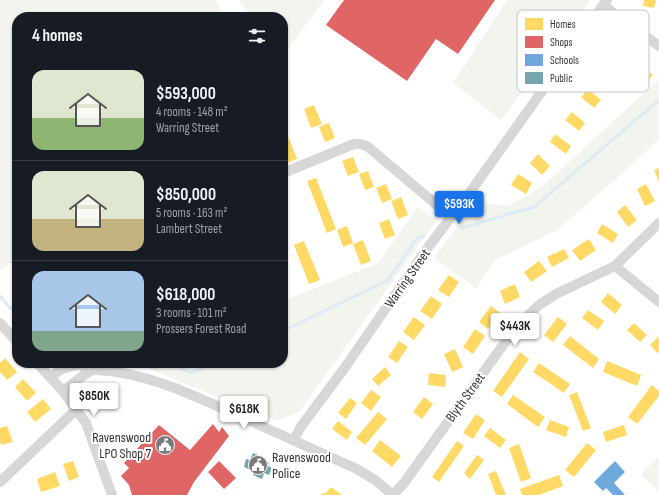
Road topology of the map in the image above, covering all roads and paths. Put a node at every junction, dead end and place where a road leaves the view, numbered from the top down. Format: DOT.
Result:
graph roads {
  1 [pos="605,3"];
  2 [pos="614,10"];
  3 [pos="649,38"];
  4 [pos="659,46"];
  5 [pos="541,92"];
  6 [pos="288,171"];
  7 [pos="451,217"];
  8 [pos="659,223"];
  9 [pos="615,266"];
  10 [pos="659,302"];
  11 [pos="0,324"];
  12 [pos="12,337"];
  13 [pos="42,368"];
  14 [pos="67,368"];
  15 [pos="88,368"];
  16 [pos="93,370"];
  17 [pos="51,377"];
  18 [pos="63,391"];
  19 [pos="77,410"];
  20 [pos="294,440"];
  21 [pos="0,482"];
  22 [pos="112,495"];
  23 [pos="393,495"];
  1 -- 2 [label="street"];
  3 -- 4 [label="street"];
  5 -- 7 [label="street, Warring Street"];
  6 -- 7 [label="street"];
  7 -- 20 [label="street, Warring Street"];
  8 -- 9 [label="street, Blyth Street"];
  9 -- 10 [label="street"];
  9 -- 23 [label="street, Blyth Street"];
  11 -- 12 [label="street"];
  13 -- 17 [label="street"];
  14 -- 17 [label="street"];
  15 -- 16 [label="street"];
  16 -- 18 [label="street"];
  16 -- 20 [label="street"];
  17 -- 18 [label="street"];
  18 -- 19 [label="street"];
  19 -- 21 [label="street"];
  19 -- 22 [label="street"];
  20 -- 23 [label="street"];
}
